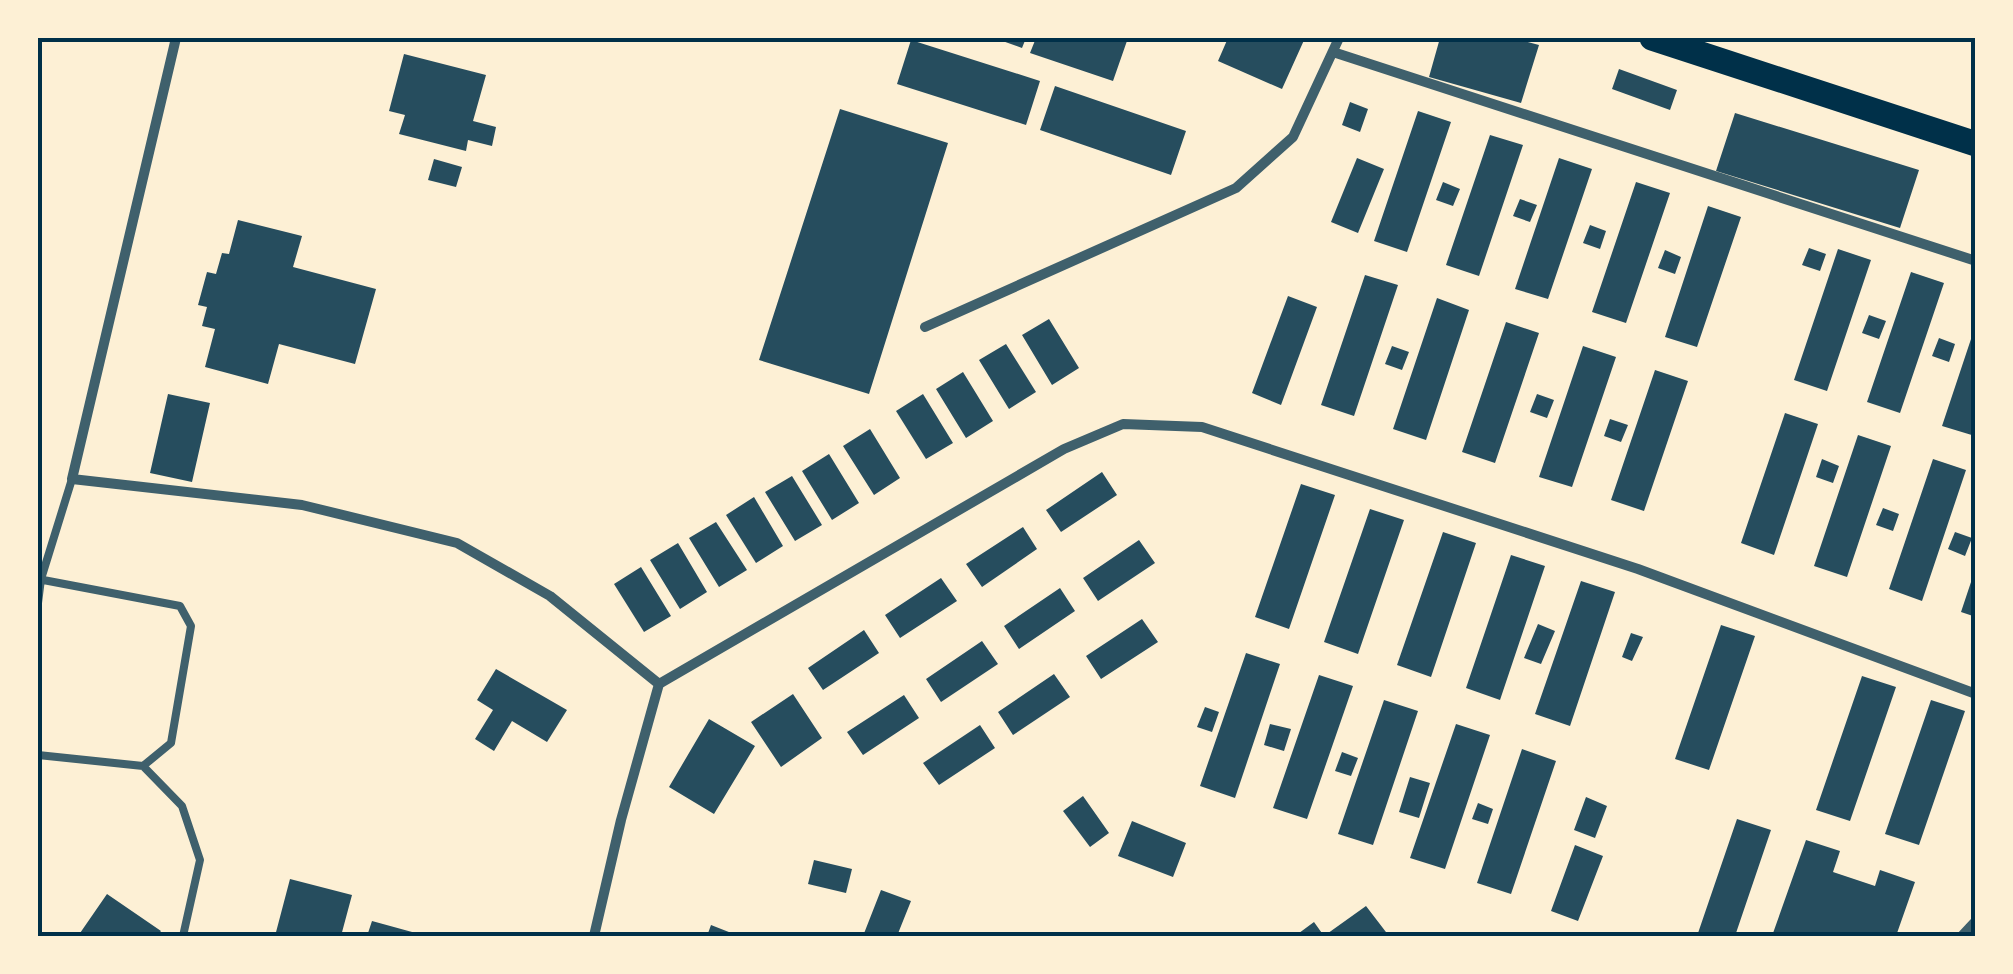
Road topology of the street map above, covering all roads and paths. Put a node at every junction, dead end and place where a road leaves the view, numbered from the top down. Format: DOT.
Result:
graph roads {
  1 [pos="176,38"];
  2 [pos="1339,38"];
  3 [pos="1652,38"];
  4 [pos="1333,52"];
  5 [pos="1976,144"];
  6 [pos="1976,261"];
  7 [pos="925,327"];
  8 [pos="72,480"];
  9 [pos="39,579"];
  10 [pos="38,603"];
  11 [pos="658,684"];
  12 [pos="1976,694"];
  13 [pos="38,756"];
  14 [pos="143,766"];
  15 [pos="1976,921"];
  16 [pos="184,936"];
  17 [pos="594,936"];
  18 [pos="1962,936"];
  1 -- 8 [label="street"];
  2 -- 4 [label="street"];
  3 -- 5 [label="main road"];
  4 -- 6 [label="street"];
  4 -- 7 [label="street"];
  8 -- 9 [label="lane"];
  8 -- 11 [label="street"];
  9 -- 10 [label="lane"];
  9 -- 14 [label="lane"];
  11 -- 12 [label="street"];
  11 -- 17 [label="street"];
  13 -- 14 [label="lane"];
  14 -- 16 [label="lane"];
  15 -- 18 [label="street"];
}
